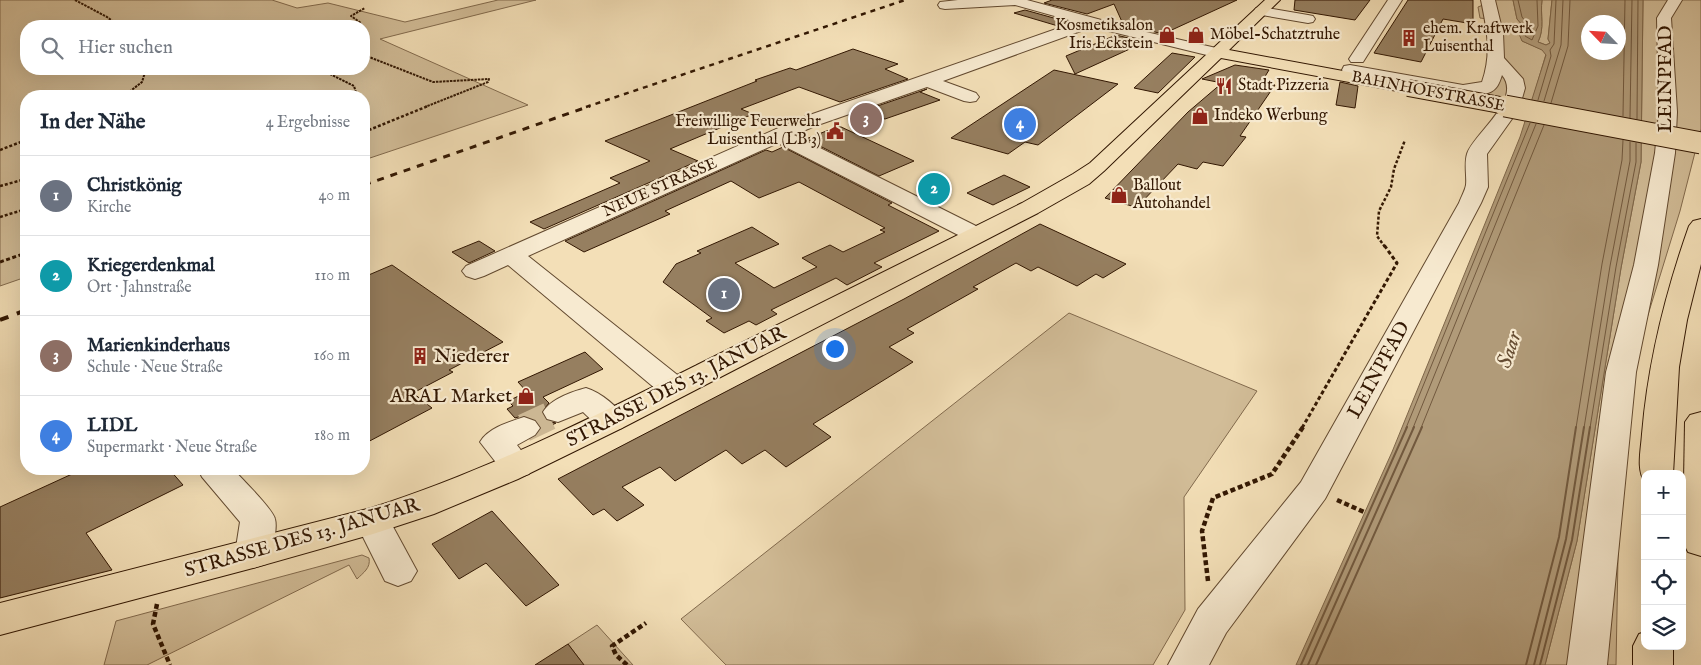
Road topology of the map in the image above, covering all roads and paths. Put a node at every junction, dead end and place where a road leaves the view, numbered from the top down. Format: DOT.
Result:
graph roads {
  1 [pos="75,0"];
  2 [pos="960,0"];
  3 [pos="1273,0"];
  4 [pos="1395,0"];
  5 [pos="1488,0"];
  6 [pos="1675,0"];
  7 [pos="1013,1"];
  8 [pos="366,8"];
  9 [pos="1261,11"];
  10 [pos="1308,19"];
  11 [pos="111,20"];
  12 [pos="357,20"];
  13 [pos="1092,22"];
  14 [pos="1219,53"];
  15 [pos="370,57"];
  16 [pos="1497,60"];
  17 [pos="146,75"];
  18 [pos="332,75"];
  19 [pos="927,81"];
  20 [pos="132,90"];
  21 [pos="356,90"];
  22 [pos="970,97"];
  23 [pos="370,130"];
  24 [pos="778,135"];
  25 [pos="1405,140"];
  26 [pos="20,142"];
  27 [pos="1701,143"];
  28 [pos="0,150"];
  29 [pos="20,181"];
  30 [pos="0,186"];
  31 [pos="20,211"];
  32 [pos="0,217"];
  33 [pos="1701,226"];
  34 [pos="976,235"];
  35 [pos="20,255"];
  36 [pos="510,255"];
  37 [pos="0,262"];
  38 [pos="475,271"];
  39 [pos="674,388"];
  40 [pos="553,408"];
  41 [pos="611,421"];
  42 [pos="1701,422"];
  43 [pos="520,423"];
  44 [pos="517,466"];
  45 [pos="1656,470"];
  46 [pos="219,475"];
  47 [pos="373,521"];
  48 [pos="1701,542"];
  49 [pos="253,554"];
  50 [pos="398,571"];
  51 [pos="163,578"];
  52 [pos="0,619"];
  53 [pos="1212,621"];
  54 [pos="646,622"];
  55 [pos="1653,650"];
  56 [pos="170,665"];
  57 [pos="627,665"];
  58 [pos="1188,665"];
  59 [pos="1587,665"];
  60 [pos="1654,665"];
  1 -- 11 [label="path"];
  2 -- 7 [label="street, BAHNHOFSTRASSE"];
  3 -- 9 [label="main road, STRASSE DES 13. JANUAR"];
  4 -- 16 [label="street"];
  5 -- 16 [label="street"];
  6 -- 59 [label="street, LEINPFAD"];
  7 -- 13 [label="street, BAHNHOFSTRASSE"];
  8 -- 12 [label="path"];
  9 -- 10 [label="street"];
  9 -- 14 [label="main road, STRASSE DES 13. JANUAR"];
  13 -- 14 [label="street, BAHNHOFSTRASSE"];
  13 -- 19 [label="street, NEUE STRASSE"];
  14 -- 27 [label="main road, BAHNHOFSTRASSE, bridge"];
  14 -- 34 [label="main road, STRASSE DES 13. JANUAR"];
  15 -- 23 [label="path"];
  16 -- 53 [label="street, LEINPFAD"];
  17 -- 20 [label="path"];
  18 -- 21 [label="path"];
  19 -- 22 [label="street"];
  19 -- 24 [label="street, NEUE STRASSE"];
  24 -- 34 [label="street"];
  24 -- 36 [label="street, NEUE STRASSE"];
  25 -- 53 [label="path"];
  26 -- 28 [label="path"];
  29 -- 30 [label="path"];
  31 -- 32 [label="path"];
  33 -- 45 [label="main road"];
  34 -- 39 [label="main road, STRASSE DES 13. JANUAR"];
  35 -- 37 [label="path"];
  36 -- 38 [label="street, NEUE STRASSE"];
  36 -- 39 [label="street"];
  39 -- 41 [label="main road, STRASSE DES 13. JANUAR"];
  40 -- 41 [label="street"];
  41 -- 44 [label="main road, STRASSE DES 13. JANUAR"];
  42 -- 48 [label="main road"];
  43 -- 44 [label="street"];
  44 -- 47 [label="main road, STRASSE DES 13. JANUAR"];
  46 -- 49 [label="street"];
  47 -- 49 [label="main road, STRASSE DES 13. JANUAR"];
  47 -- 50 [label="street"];
  49 -- 51 [label="main road, STRASSE DES 13. JANUAR"];
  51 -- 52 [label="main road, STRASSE DES 13. JANUAR"];
  51 -- 56 [label="path"];
  53 -- 58 [label="street, LEINPFAD"];
  54 -- 57 [label="path"];
  55 -- 60 [label="main road"];
}
